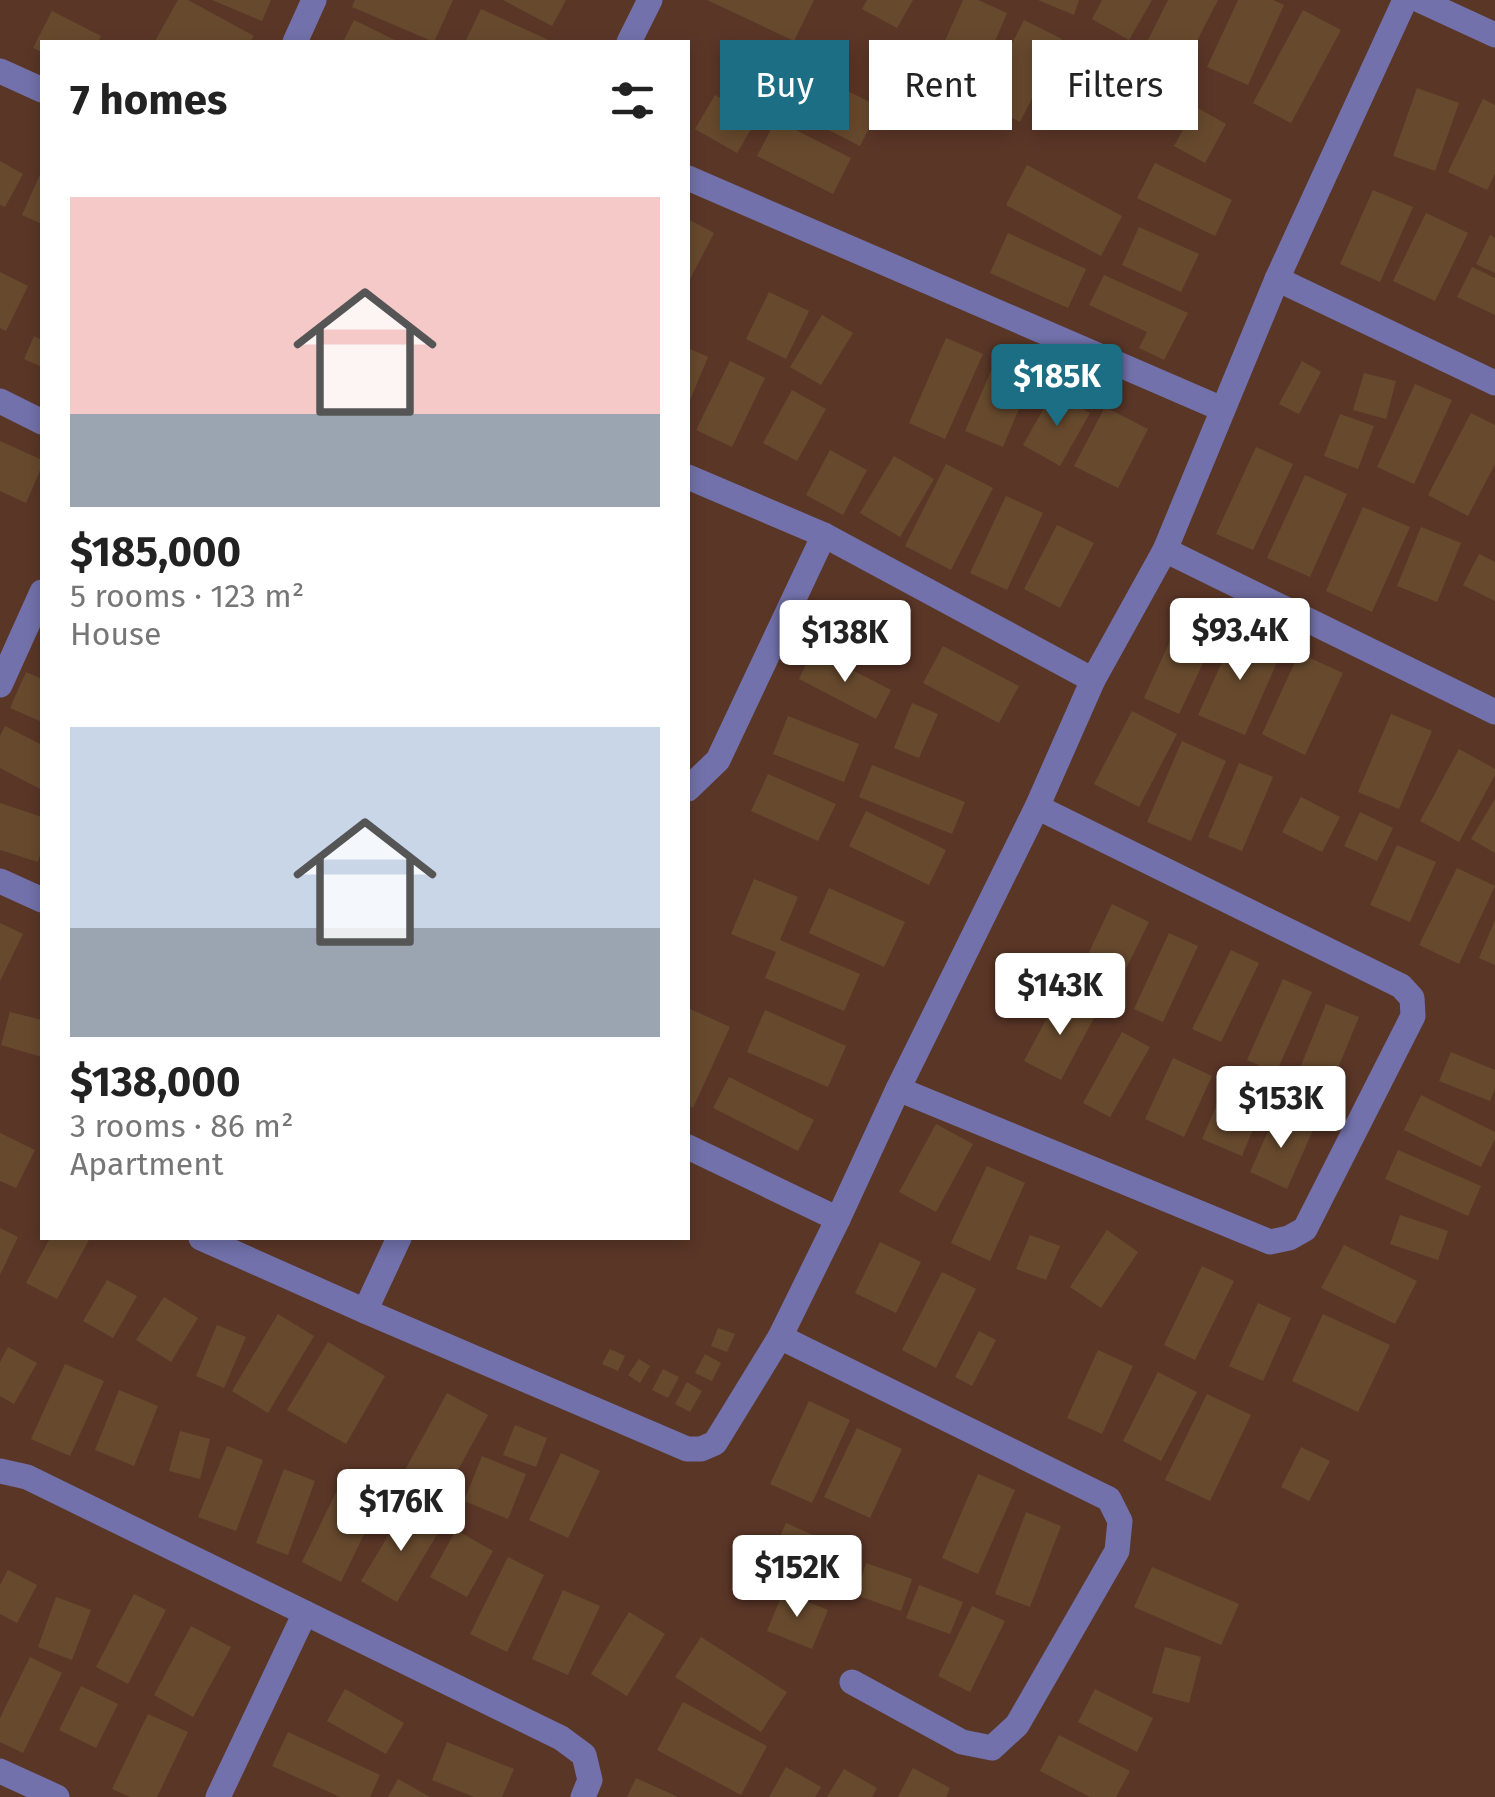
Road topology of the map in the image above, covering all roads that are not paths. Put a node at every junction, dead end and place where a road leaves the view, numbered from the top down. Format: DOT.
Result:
graph roads {
  1 [pos="314,0"];
  2 [pos="650,0"];
  3 [pos="1405,0"];
  4 [pos="1419,0"];
  5 [pos="1495,35"];
  6 [pos="296,40"];
  7 [pos="630,40"];
  8 [pos="0,71"];
  9 [pos="40,89"];
  10 [pos="690,179"];
  11 [pos="1277,279"];
  12 [pos="1495,383"];
  13 [pos="0,401"];
  14 [pos="1222,409"];
  15 [pos="40,421"];
  16 [pos="690,477"];
  17 [pos="824,536"];
  18 [pos="1165,550"];
  19 [pos="40,596"];
  20 [pos="1093,680"];
  21 [pos="0,685"];
  22 [pos="1495,712"];
  23 [pos="690,787"];
  24 [pos="1038,807"];
  25 [pos="0,881"];
  26 [pos="40,899"];
  27 [pos="898,1089"];
  28 [pos="690,1148"];
  29 [pos="838,1219"];
  30 [pos="205,1240"];
  31 [pos="398,1240"];
  32 [pos="364,1311"];
  33 [pos="780,1337"];
  34 [pos="0,1471"];
  35 [pos="306,1613"];
  36 [pos="852,1682"];
  37 [pos="0,1771"];
  38 [pos="57,1797"];
  39 [pos="218,1797"];
  40 [pos="583,1797"];
  1 -- 6 [label="street"];
  2 -- 7 [label="street"];
  3 -- 11 [label="street"];
  4 -- 5 [label="street"];
  8 -- 9 [label="street"];
  10 -- 14 [label="street"];
  11 -- 12 [label="street"];
  11 -- 14 [label="street"];
  13 -- 15 [label="street"];
  14 -- 18 [label="street"];
  16 -- 17 [label="street"];
  17 -- 20 [label="street"];
  17 -- 23 [label="street"];
  18 -- 20 [label="street"];
  18 -- 22 [label="street"];
  19 -- 21 [label="street"];
  20 -- 24 [label="street"];
  24 -- 27 [label="street"];
  24 -- 27 [label="street"];
  25 -- 26 [label="street"];
  27 -- 29 [label="street"];
  28 -- 29 [label="street"];
  29 -- 33 [label="street"];
  30 -- 32 [label="street"];
  31 -- 32 [label="street"];
  32 -- 33 [label="street"];
  33 -- 36 [label="street"];
  34 -- 35 [label="street"];
  35 -- 39 [label="street"];
  35 -- 40 [label="street"];
  37 -- 38 [label="street"];
}
